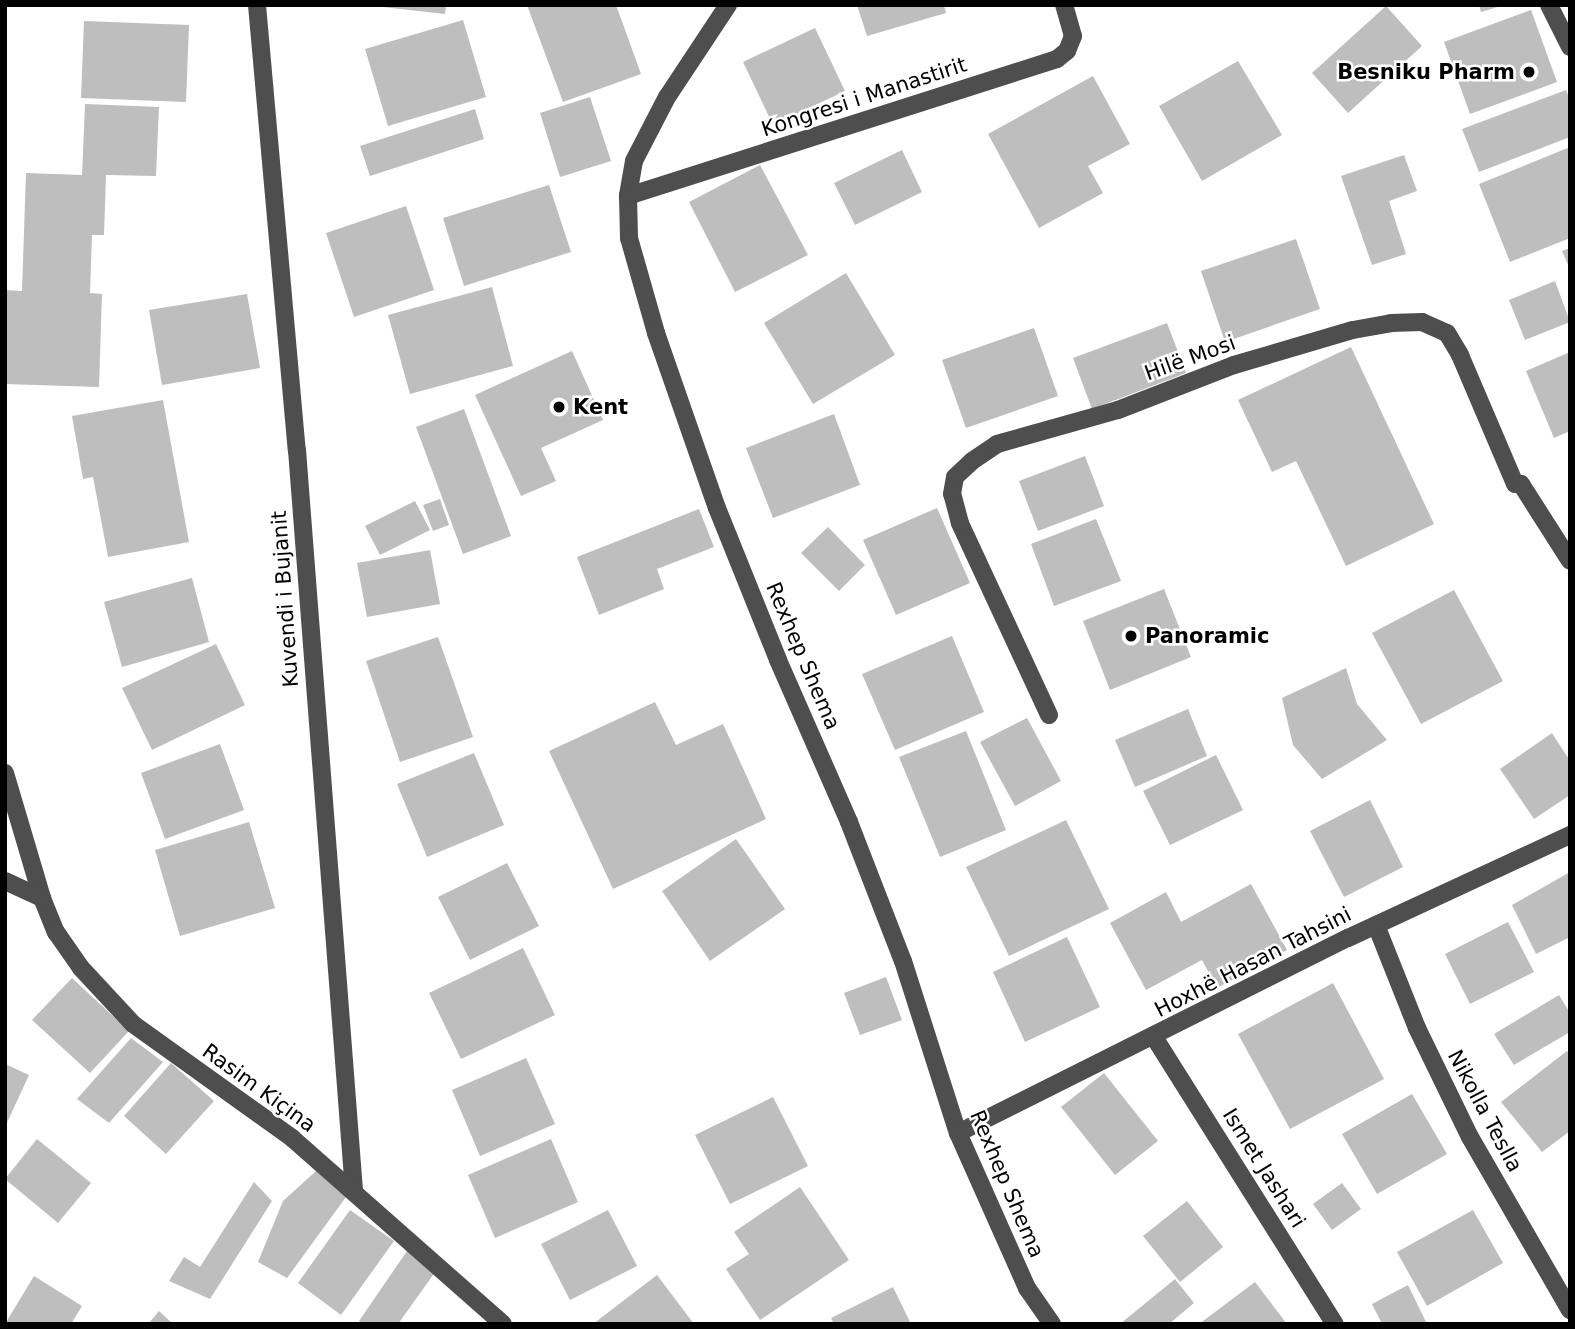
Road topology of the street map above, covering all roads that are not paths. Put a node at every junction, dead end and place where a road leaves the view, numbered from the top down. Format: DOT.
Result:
graph roads {
  1 [pos="257,5"];
  2 [pos="728,5"];
  3 [pos="1064,5"];
  4 [pos="1549,5"];
  5 [pos="1570,47"];
  6 [pos="628,196"];
  7 [pos="1570,561"];
  8 [pos="1049,715"];
  9 [pos="5,773"];
  10 [pos="1570,835"];
  11 [pos="5,881"];
  12 [pos="41,898"];
  13 [pos="1376,925"];
  14 [pos="1154,1037"];
  15 [pos="958,1133"];
  16 [pos="354,1190"];
  17 [pos="1570,1310"];
  18 [pos="503,1324"];
  19 [pos="1052,1324"];
  20 [pos="1335,1324"];
  1 -- 16 [label="street, Kuvendi i Bujanit"];
  2 -- 6 [label="street, Rexhep Shema"];
  3 -- 6 [label="street, Kongresi i Manastirit"];
  4 -- 5 [label="street"];
  6 -- 15 [label="street, Rexhep Shema"];
  7 -- 8 [label="street, Hilë Mosi"];
  9 -- 12 [label="street, Rasim Kiçina"];
  10 -- 13 [label="street, Hoxhë Hasan Tahsini"];
  11 -- 12 [label="street"];
  12 -- 16 [label="street, Rasim Kiçina"];
  13 -- 14 [label="street, Hoxhë Hasan Tahsini"];
  13 -- 17 [label="street, Nikolla Teslla"];
  14 -- 15 [label="street, Hoxhë Hasan Tahsini"];
  14 -- 20 [label="street, Ismet Jashari"];
  15 -- 19 [label="street, Rexhep Shema"];
  16 -- 18 [label="street, Rasim Kiçina"];
}
